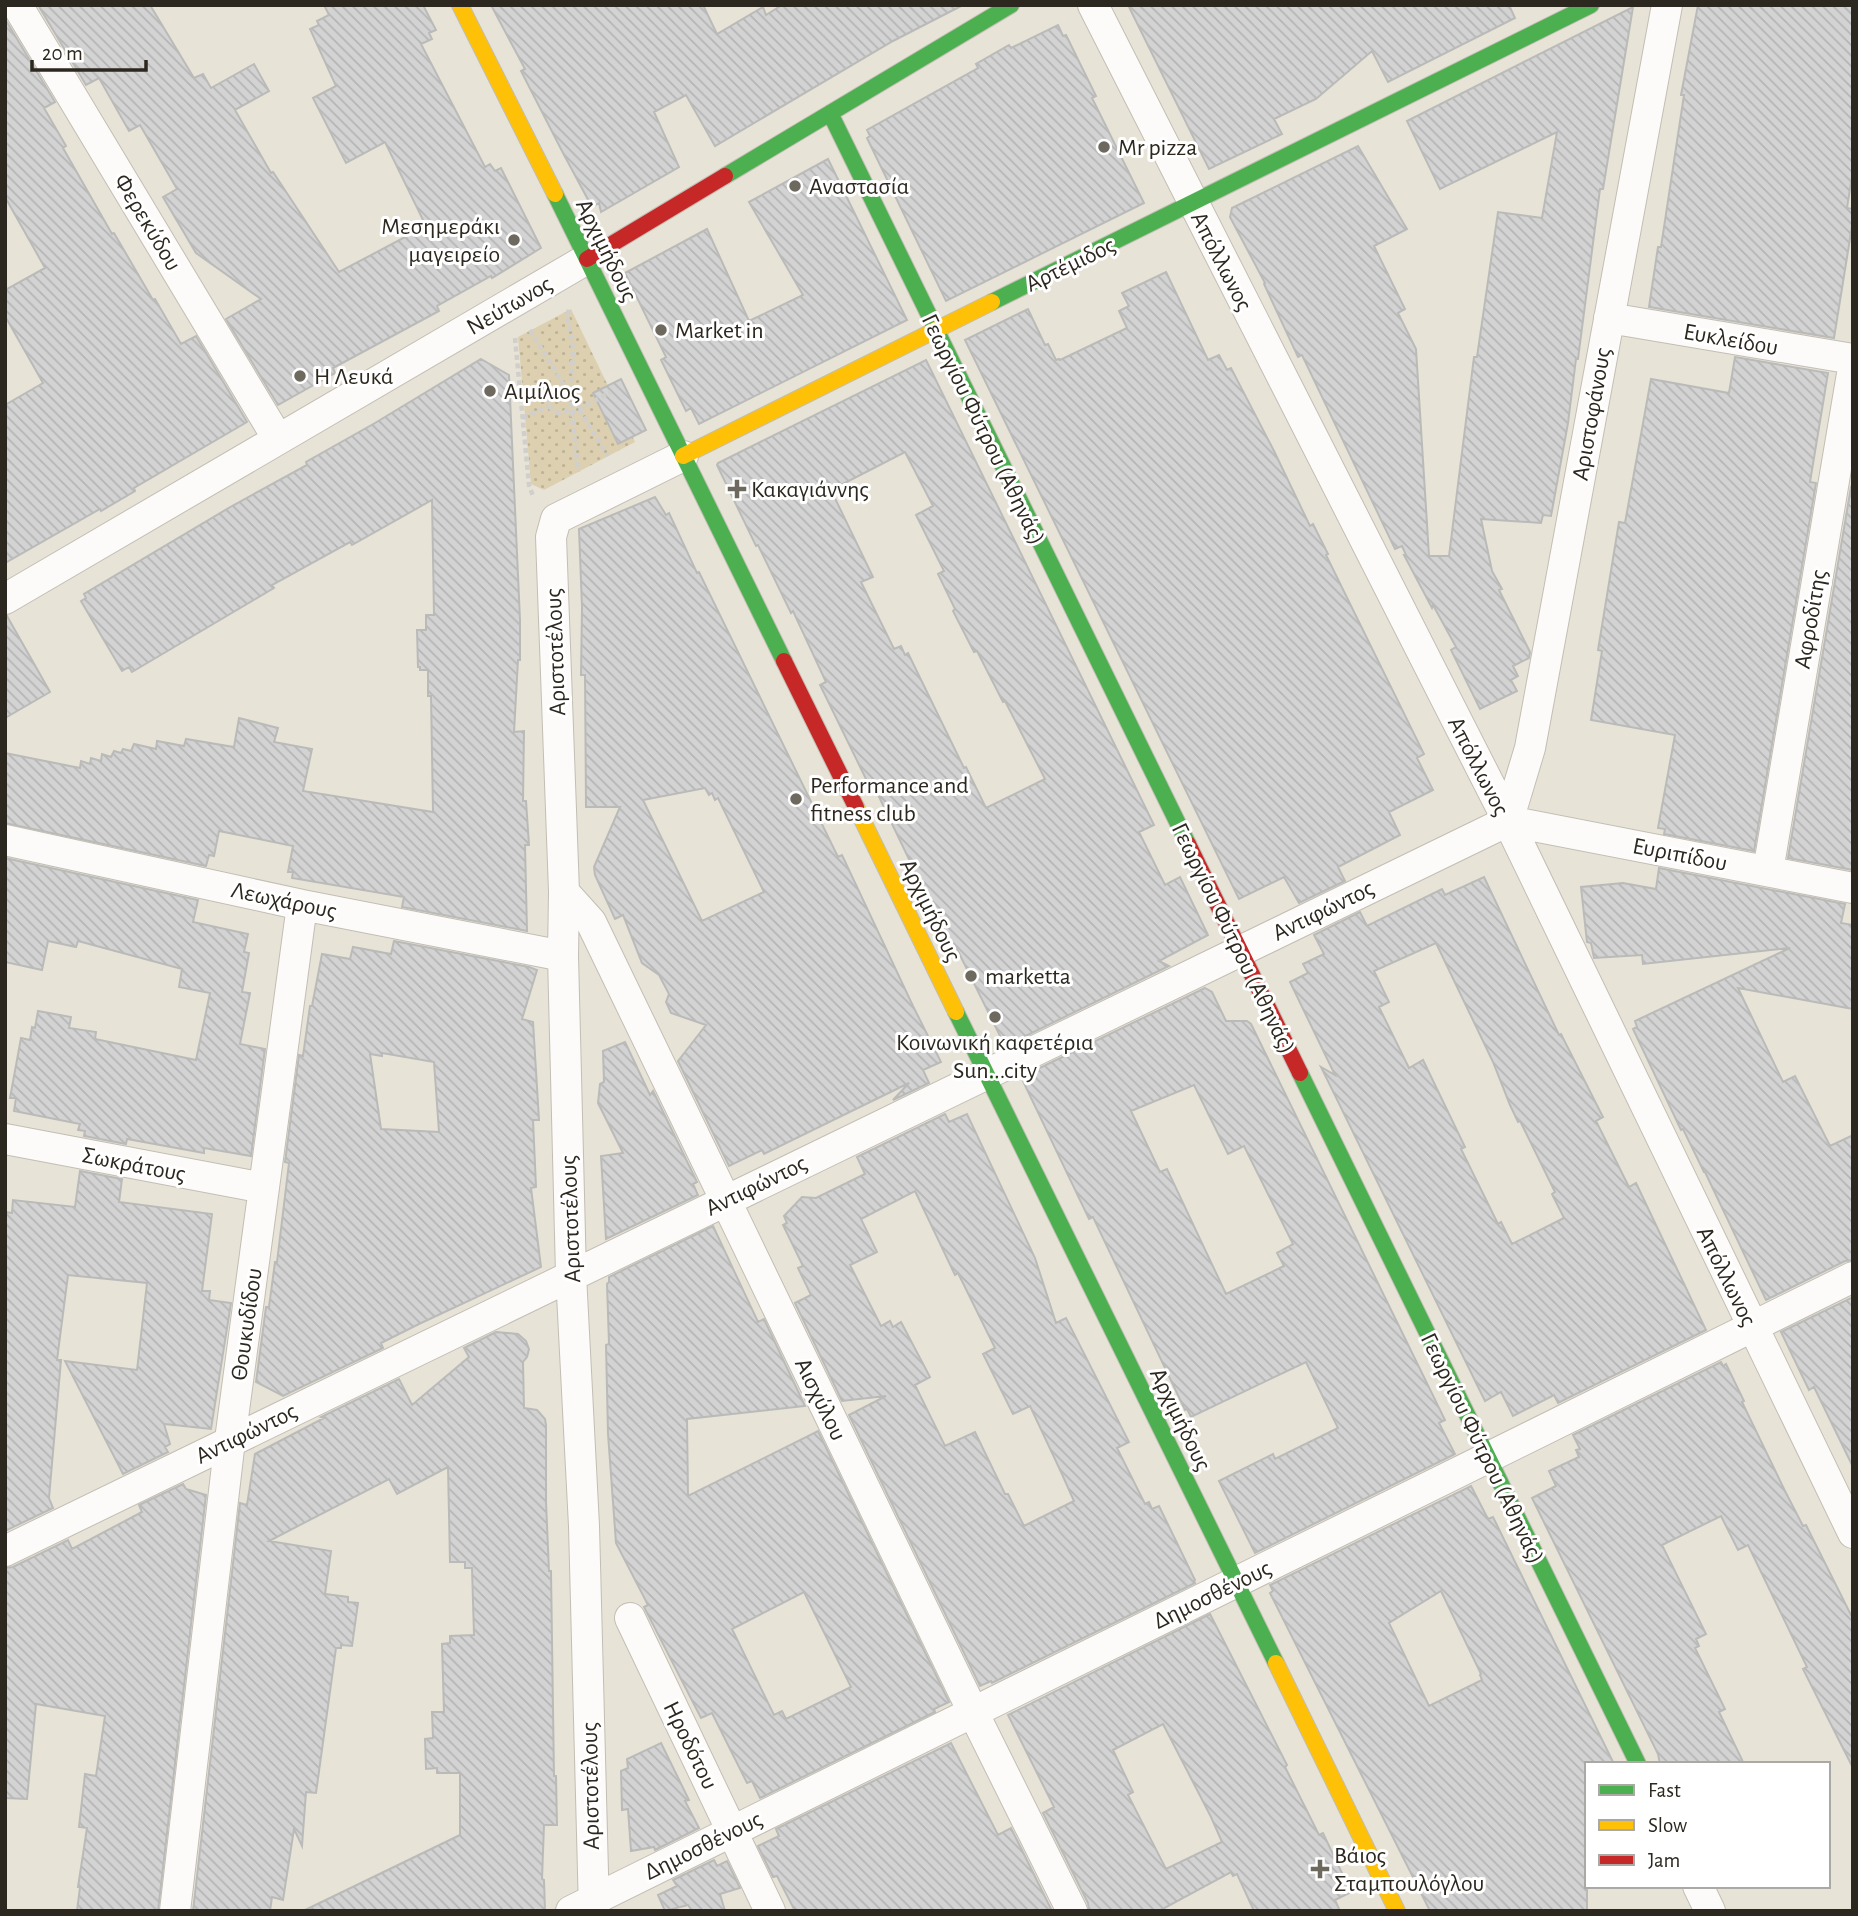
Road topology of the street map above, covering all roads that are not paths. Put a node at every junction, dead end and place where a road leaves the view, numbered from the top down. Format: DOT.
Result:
graph roads {
  1 [pos="17,5"];
  2 [pos="460,5"];
  3 [pos="1011,5"];
  4 [pos="1093,5"];
  5 [pos="1591,5"];
  6 [pos="1667,5"];
  7 [pos="830,113"];
  8 [pos="1192,203"];
  9 [pos="587,259"];
  10 [pos="1609,318"];
  11 [pos="936,330"];
  12 [pos="1853,359"];
  13 [pos="1853,368"];
  14 [pos="278,439"];
  15 [pos="683,456"];
  16 [pos="554,528"];
  17 [pos="5,599"];
  18 [pos="1508,821"];
  19 [pos="5,840"];
  20 [pos="1768,871"];
  21 [pos="1853,888"];
  22 [pos="564,892"];
  23 [pos="302,905"];
  24 [pos="1240,951"];
  25 [pos="563,956"];
  26 [pos="986,1074"];
  27 [pos="5,1139"];
  28 [pos="264,1188"];
  29 [pos="725,1200"];
  30 [pos="571,1275"];
  31 [pos="1853,1277"];
  32 [pos="1752,1327"];
  33 [pos="230,1440"];
  34 [pos="1488,1458"];
  35 [pos="1853,1533"];
  36 [pos="5,1551"];
  37 [pos="1236,1583"];
  38 [pos="630,1618"];
  39 [pos="972,1712"];
  40 [pos="1636,1762"];
  41 [pos="732,1831"];
  42 [pos="1699,1888"];
  43 [pos="586,1907"];
  44 [pos="175,1911"];
  45 [pos="770,1911"];
  46 [pos="1072,1911"];
  47 [pos="1397,1911"];
  48 [pos="1710,1911"];
  1 -- 14 [label="street, Φερεκύδου"];
  2 -- 9 [label="street, Αρχιμήδους"];
  3 -- 7 [label="street, Νεύτωνος"];
  4 -- 8 [label="street, Απόλλωνος"];
  5 -- 8 [label="street, Αρτέμιδος"];
  6 -- 10 [label="street, Αριστοφάνους"];
  7 -- 9 [label="street, Νεύτωνος"];
  7 -- 11 [label="street, Γεωργίου Φύτρου (Αθηνάς)"];
  8 -- 11 [label="street, Αρτέμιδος"];
  8 -- 18 [label="street, Απόλλωνος"];
  9 -- 14 [label="street, Νεύτωνος"];
  9 -- 15 [label="street, Αρχιμήδους"];
  10 -- 12 [label="street, Ευκλείδου"];
  10 -- 18 [label="street, Αριστοφάνους"];
  11 -- 15 [label="street, Αρτέμιδος"];
  11 -- 24 [label="street, Γεωργίου Φύτρου (Αθηνάς)"];
  13 -- 20 [label="street, Αφροδίτης"];
  14 -- 17 [label="street, Νεύτωνος"];
  15 -- 16 [label="street, Αρτέμιδος"];
  15 -- 26 [label="street, Αρχιμήδους"];
  16 -- 22 [label="street, Αριστοτέλους"];
  18 -- 20 [label="street, Ευριπίδου"];
  18 -- 24 [label="street, Αντιφώντος"];
  18 -- 32 [label="street, Απόλλωνος"];
  19 -- 23 [label="street, Λεωχάρους"];
  20 -- 21 [label="street, Ευριπίδου"];
  22 -- 25 [label="street, Αριστοτέλους"];
  22 -- 29 [label="street, Αισχύλου"];
  23 -- 25 [label="street, Λεωχάρους"];
  23 -- 28 [label="street, Θουκυδίδου"];
  24 -- 26 [label="street, Αντιφώντος"];
  24 -- 34 [label="street, Γεωργίου Φύτρου (Αθηνάς)"];
  25 -- 30 [label="street, Αριστοτέλους"];
  26 -- 29 [label="street, Αντιφώντος"];
  26 -- 37 [label="street, Αρχιμήδους"];
  27 -- 28 [label="street, Σωκράτους"];
  28 -- 33 [label="street, Θουκυδίδου"];
  29 -- 30 [label="street, Αντιφώντος"];
  29 -- 39 [label="street, Αισχύλου"];
  30 -- 33 [label="street, Αντιφώντος"];
  30 -- 43 [label="street, Αριστοτέλους"];
  31 -- 32 [label="street, Δημοσθένους"];
  32 -- 34 [label="street, Δημοσθένους"];
  32 -- 35 [label="street, Απόλλωνος"];
  33 -- 36 [label="street, Αντιφώντος"];
  33 -- 44 [label="street, Θουκυδίδου"];
  34 -- 37 [label="street, Δημοσθένους"];
  34 -- 40 [label="street, Γεωργίου Φύτρου (Αθηνάς)"];
  37 -- 39 [label="street, Δημοσθένους"];
  37 -- 47 [label="street, Αρχιμήδους"];
  38 -- 41 [label="street, Ηροδότου"];
  39 -- 41 [label="street, Δημοσθένους"];
  39 -- 46 [label="street, Αισχύλου"];
  41 -- 43 [label="street, Δημοσθένους"];
  41 -- 45 [label="street, Ηροδότου"];
  42 -- 48 [label="street"];
}
